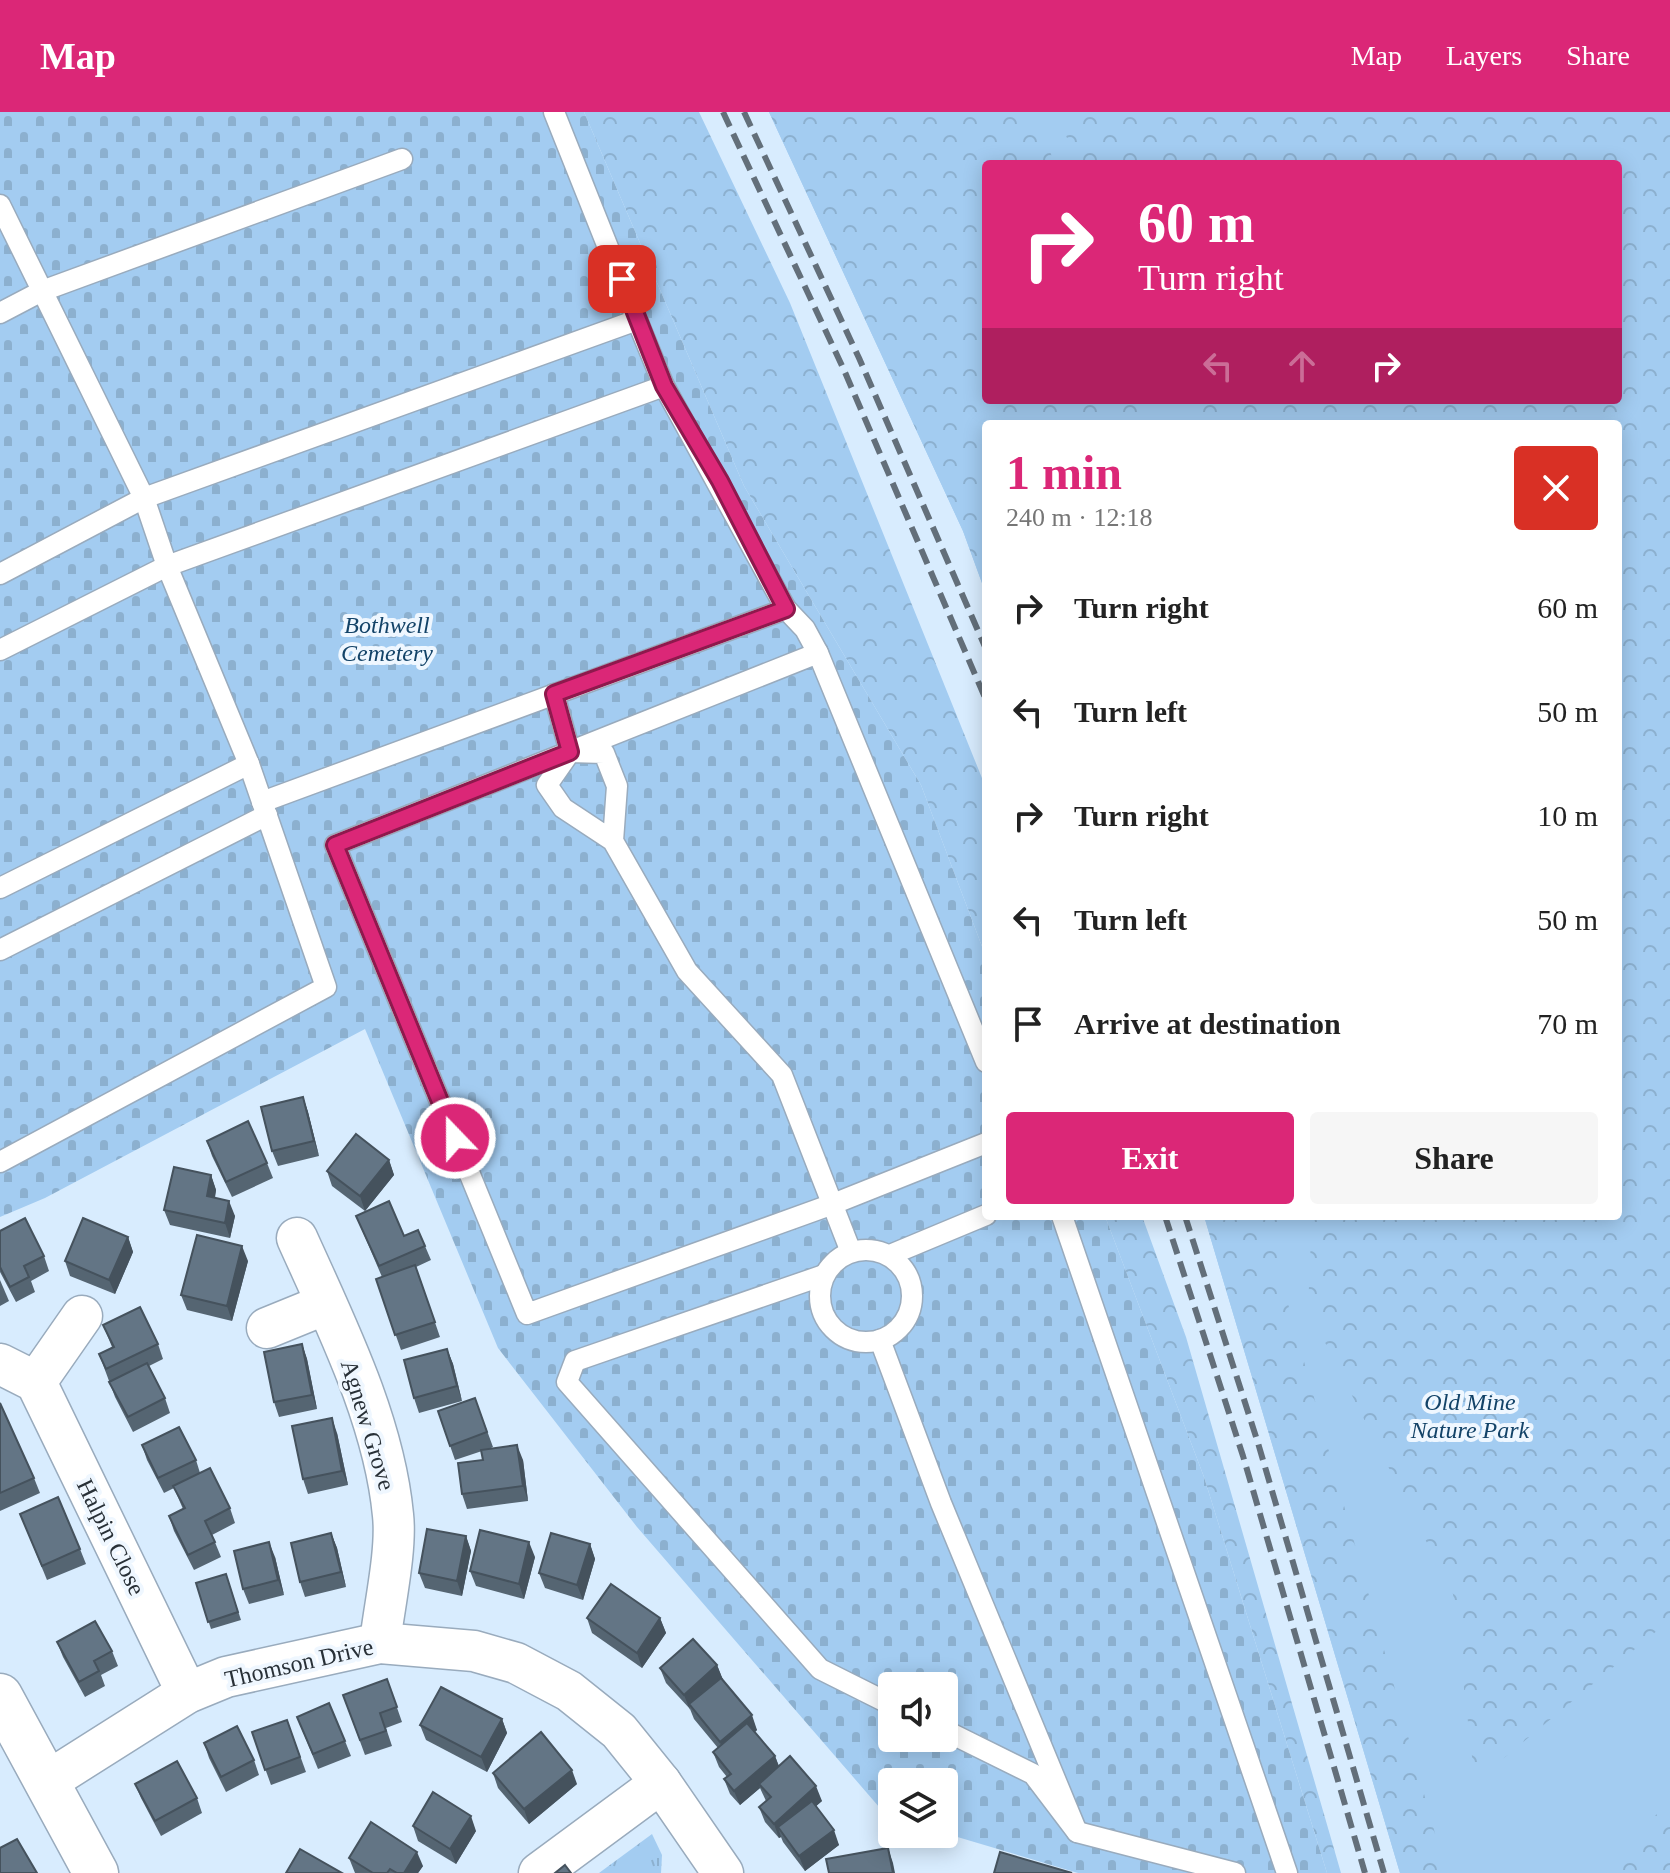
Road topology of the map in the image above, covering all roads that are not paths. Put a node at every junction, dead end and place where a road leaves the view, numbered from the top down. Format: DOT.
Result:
graph roads {
  1 [pos="554,112"];
  2 [pos="402,159"];
  3 [pos="0,205"];
  4 [pos="42,291"];
  5 [pos="0,313"];
  6 [pos="637,320"];
  7 [pos="664,386"];
  8 [pos="144,498"];
  9 [pos="167,566"];
  10 [pos="0,574"];
  11 [pos="786,609"];
  12 [pos="0,650"];
  13 [pos="818,653"];
  14 [pos="554,694"];
  15 [pos="570,752"];
  16 [pos="249,764"];
  17 [pos="264,808"];
  18 [pos="613,841"];
  19 [pos="0,888"];
  20 [pos="0,950"];
  21 [pos="982,1052"];
  22 [pos="982,1145"];
  23 [pos="0,1162"];
  24 [pos="833,1204"];
  25 [pos="982,1217"];
  26 [pos="1063,1220"];
  27 [pos="297,1238"];
  28 [pos="851,1252"];
  29 [pos="890,1255"];
  30 [pos="824,1275"];
  31 [pos="326,1304"];
  32 [pos="82,1316"];
  33 [pos="267,1328"];
  34 [pos="880,1340"];
  35 [pos="0,1364"];
  36 [pos="36,1382"];
  37 [pos="380,1643"];
  38 [pos="187,1693"];
  39 [pos="0,1696"];
  40 [pos="878,1698"];
  41 [pos="958,1737"];
  42 [pos="48,1781"];
  43 [pos="661,1783"];
  44 [pos="1077,1832"];
  45 [pos="96,1873"];
  46 [pos="539,1873"];
  47 [pos="723,1873"];
  48 [pos="1235,1873"];
  49 [pos="1287,1873"];
  1 -- 6 [label="lane"];
  2 -- 4 [label="lane"];
  3 -- 4 [label="lane"];
  4 -- 5 [label="lane"];
  4 -- 8 [label="lane"];
  6 -- 7 [label="lane"];
  6 -- 8 [label="lane"];
  7 -- 9 [label="lane"];
  7 -- 11 [label="lane"];
  8 -- 9 [label="lane"];
  8 -- 10 [label="lane"];
  9 -- 12 [label="lane"];
  9 -- 16 [label="lane"];
  11 -- 13 [label="lane"];
  11 -- 14 [label="lane"];
  13 -- 15 [label="lane"];
  13 -- 21 [label="lane"];
  14 -- 15 [label="lane"];
  14 -- 17 [label="lane"];
  15 -- 18 [label="lane"];
  15 -- 18 [label="lane"];
  15 -- 24 [label="lane"];
  16 -- 17 [label="lane"];
  16 -- 19 [label="lane"];
  17 -- 20 [label="lane"];
  17 -- 23 [label="lane"];
  18 -- 24 [label="lane"];
  22 -- 24 [label="lane"];
  24 -- 28 [label="lane"];
  25 -- 29 [label="lane"];
  26 -- 49 [label="lane"];
  27 -- 31 [label="street, Agnew Grove"];
  28 -- 29 [label="lane"];
  28 -- 30 [label="lane"];
  29 -- 34 [label="lane"];
  30 -- 34 [label="lane"];
  30 -- 40 [label="lane"];
  31 -- 33 [label="street"];
  31 -- 37 [label="street, Agnew Grove"];
  32 -- 36 [label="street"];
  34 -- 44 [label="lane"];
  35 -- 36 [label="street"];
  36 -- 38 [label="street, Halpin Close"];
  37 -- 38 [label="street, Thomson Drive"];
  37 -- 43 [label="street, Thomson Drive"];
  38 -- 42 [label="street, Thomson Drive"];
  39 -- 42 [label="main road"];
  41 -- 44 [label="lane"];
  42 -- 45 [label="main road"];
  43 -- 46 [label="street"];
  43 -- 47 [label="street, Thomson Drive"];
  44 -- 48 [label="lane"];
}
